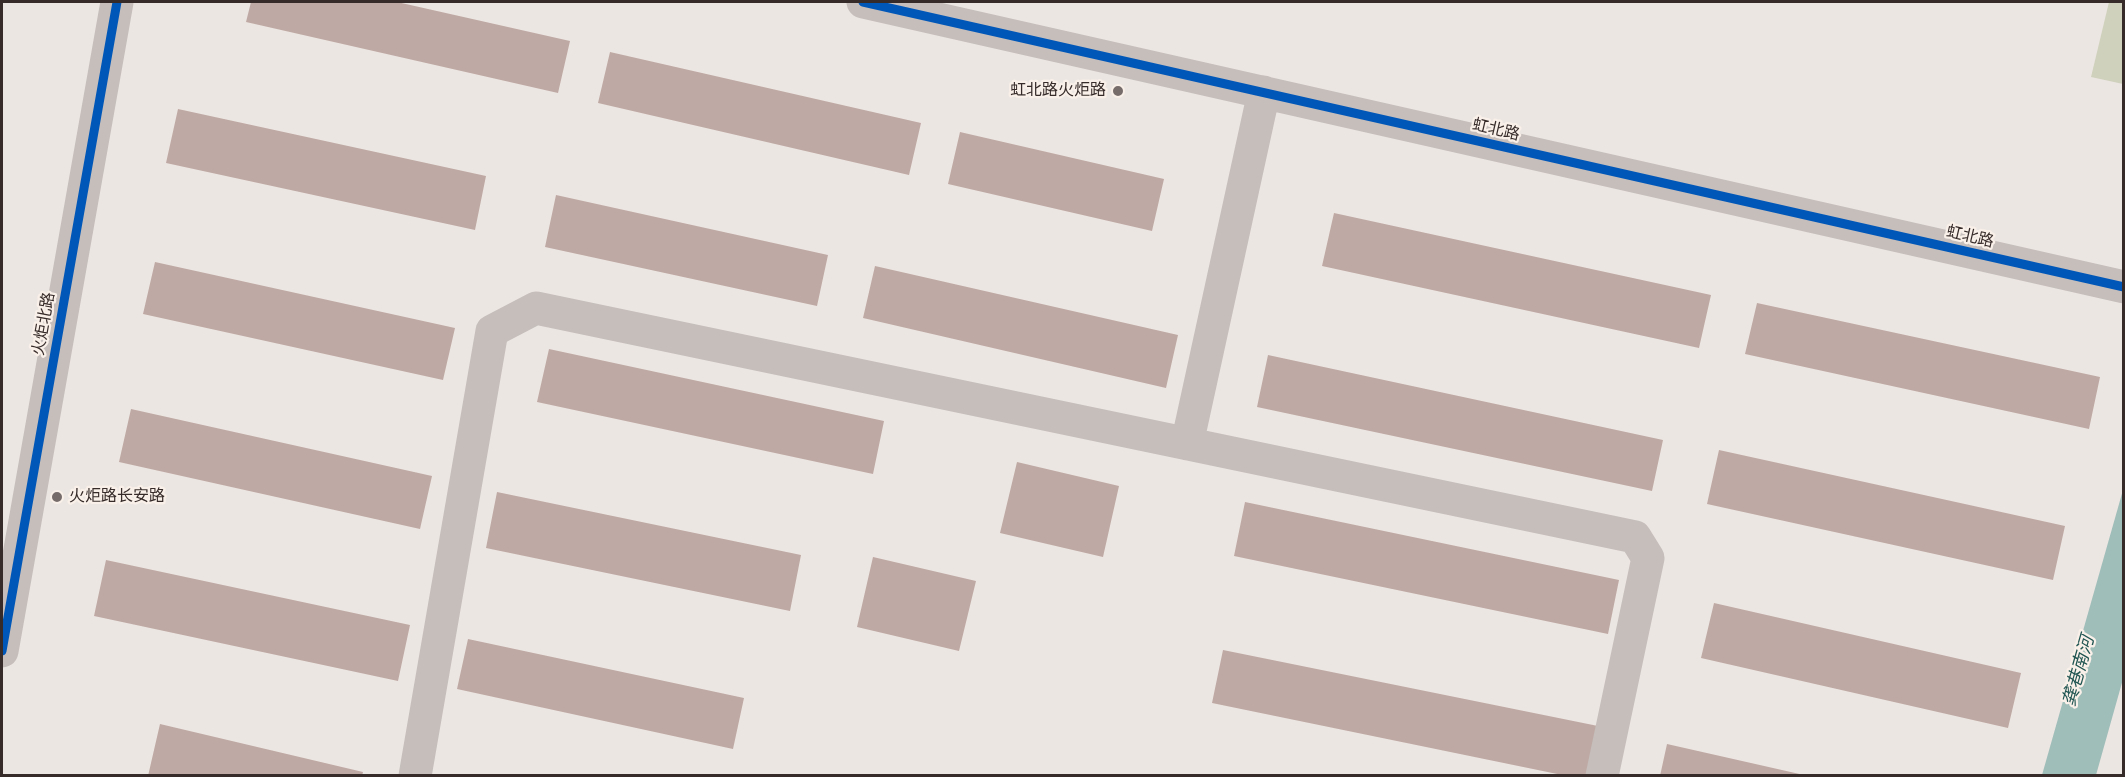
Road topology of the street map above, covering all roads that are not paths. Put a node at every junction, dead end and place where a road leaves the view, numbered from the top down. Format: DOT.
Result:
graph roads {
  1 [pos="117,2"];
  2 [pos="863,2"];
  3 [pos="1264,92"];
  4 [pos="2124,287"];
  5 [pos="1187,444"];
  6 [pos="2,651"];
  7 [pos="415,776"];
  8 [pos="1602,776"];
  1 -- 6 [label="street, 火炬北路"];
  2 -- 3 [label="street, 虹北路"];
  3 -- 4 [label="street, 虹北路"];
  3 -- 5 [label="street"];
  5 -- 7 [label="street"];
  5 -- 8 [label="street"];
}
